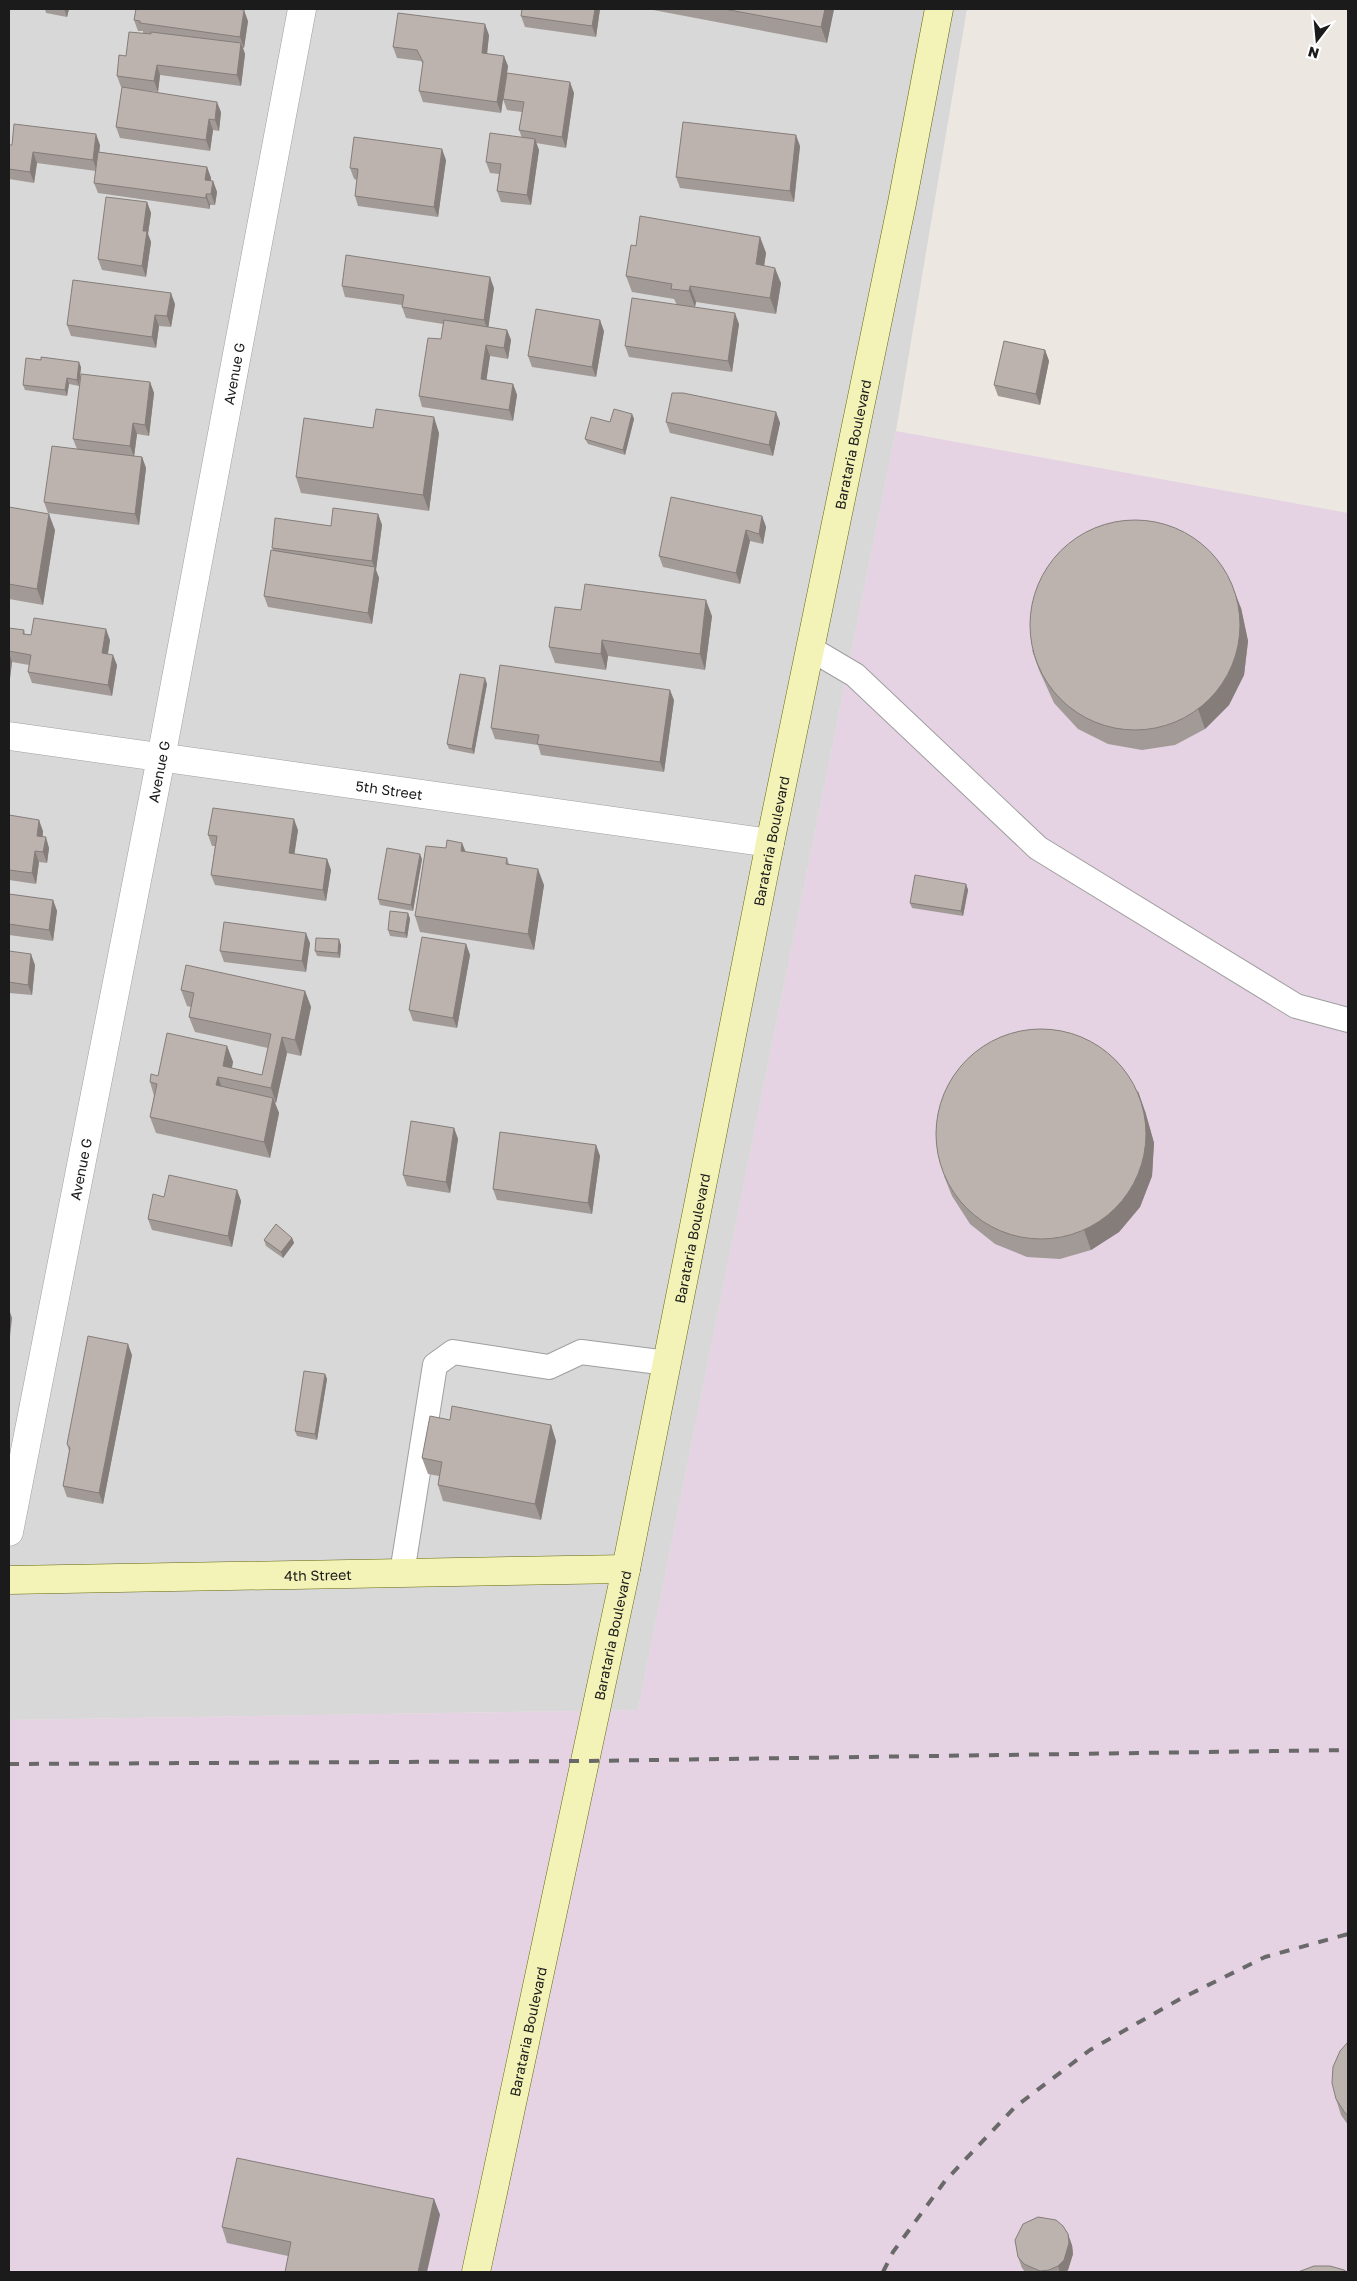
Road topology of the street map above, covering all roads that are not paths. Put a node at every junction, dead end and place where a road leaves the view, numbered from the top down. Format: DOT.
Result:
graph roads {
  1 [pos="302,9"];
  2 [pos="929,9"];
  3 [pos="939,9"];
  4 [pos="902,203"];
  5 [pos="812,649"];
  6 [pos="9,736"];
  7 [pos="161,758"];
  8 [pos="770,843"];
  9 [pos="1348,1020"];
  10 [pos="667,1363"];
  11 [pos="9,1532"];
  12 [pos="626,1569"];
  13 [pos="402,1573"];
  14 [pos="9,1580"];
  15 [pos="476,2272"];
  1 -- 7 [label="street, Avenue G"];
  2 -- 4 [label="main road, Barataria Boulevard"];
  3 -- 4 [label="main road, Barataria Boulevard"];
  4 -- 5 [label="main road, Barataria Boulevard"];
  5 -- 8 [label="main road, Barataria Boulevard"];
  5 -- 9 [label="lane"];
  6 -- 7 [label="street, 5th Street"];
  7 -- 8 [label="street, 5th Street"];
  7 -- 11 [label="street, Avenue G"];
  8 -- 10 [label="main road, Barataria Boulevard"];
  10 -- 12 [label="main road, Barataria Boulevard"];
  10 -- 13 [label="lane"];
  12 -- 13 [label="main road, 4th Street"];
  12 -- 15 [label="main road, Barataria Boulevard"];
  13 -- 14 [label="main road, 4th Street"];
}
